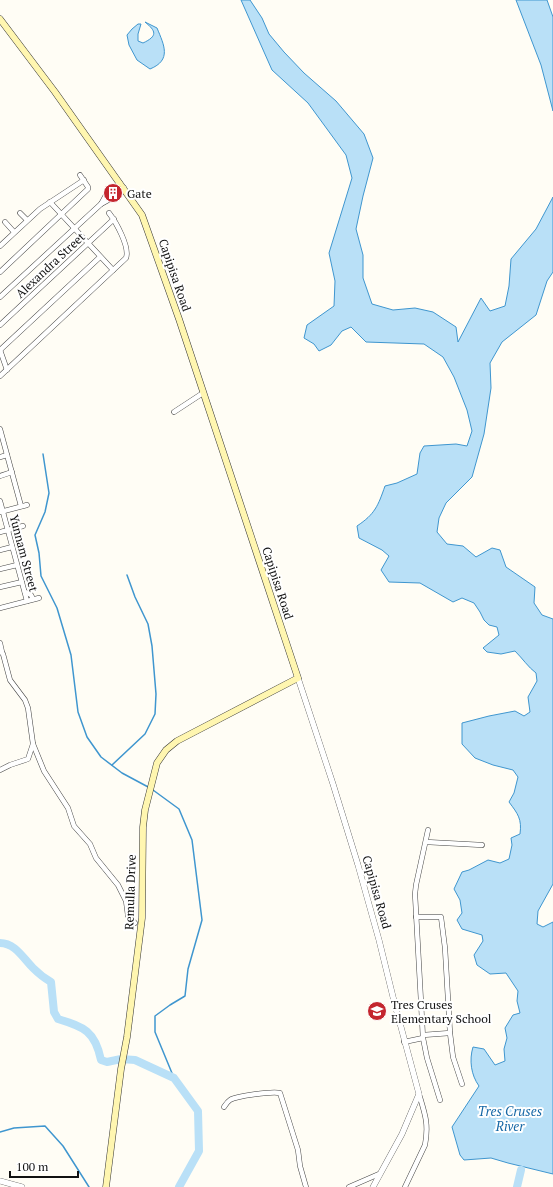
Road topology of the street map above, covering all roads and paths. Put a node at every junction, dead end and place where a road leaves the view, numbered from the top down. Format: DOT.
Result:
graph roads {
  1 [pos="0,19"];
  2 [pos="80,175"];
  3 [pos="84,180"];
  4 [pos="122,185"];
  5 [pos="50,202"];
  6 [pos="20,212"];
  7 [pos="109,213"];
  8 [pos="61,215"];
  9 [pos="114,219"];
  10 [pos="27,220"];
  11 [pos="5,222"];
  12 [pos="74,228"];
  13 [pos="14,232"];
  14 [pos="88,243"];
  15 [pos="0,244"];
  16 [pos="100,257"];
  17 [pos="113,270"];
  18 [pos="0,272"];
  19 [pos="0,297"];
  20 [pos="0,325"];
  21 [pos="0,350"];
  22 [pos="7,370"];
  23 [pos="0,376"];
  24 [pos="203,392"];
  25 [pos="174,412"];
  26 [pos="0,429"];
  27 [pos="1,438"];
  28 [pos="7,456"];
  29 [pos="0,457"];
  30 [pos="12,472"];
  31 [pos="0,476"];
  32 [pos="0,501"];
  33 [pos="27,504"];
  34 [pos="21,506"];
  35 [pos="1,511"];
  36 [pos="23,526"];
  37 [pos="8,530"];
  38 [pos="0,532"];
  39 [pos="12,547"];
  40 [pos="0,550"];
  41 [pos="17,565"];
  42 [pos="0,569"];
  43 [pos="22,582"];
  44 [pos="0,587"];
  45 [pos="24,592"];
  46 [pos="39,598"];
  47 [pos="34,599"];
  48 [pos="27,601"];
  49 [pos="0,608"];
  50 [pos="0,643"];
  51 [pos="1,652"];
  52 [pos="298,678"];
  53 [pos="33,744"];
  54 [pos="0,770"];
  55 [pos="428,830"];
  56 [pos="426,842"];
  57 [pos="482,845"];
  58 [pos="416,917"];
  59 [pos="135,923"];
  60 [pos="450,1034"];
  61 [pos="423,1037"];
  62 [pos="404,1042"];
  63 [pos="462,1084"];
  64 [pos="419,1094"];
  65 [pos="440,1100"];
  66 [pos="224,1107"];
  67 [pos="379,1174"];
  68 [pos="0,1181"];
  69 [pos="22,1187"];
  70 [pos="106,1187"];
  71 [pos="306,1187"];
  72 [pos="349,1187"];
  73 [pos="373,1187"];
  74 [pos="405,1187"];
  1 -- 4 [label="main road, Capipisa Road"];
  2 -- 3 [label="street"];
  3 -- 5 [label="street"];
  3 -- 8 [label="street"];
  4 -- 12 [label="street"];
  4 -- 24 [label="main road, Capipisa Road"];
  5 -- 8 [label="street"];
  5 -- 10 [label="street"];
  6 -- 10 [label="street"];
  7 -- 9 [label="street"];
  8 -- 12 [label="street"];
  8 -- 18 [label="street"];
  9 -- 14 [label="street, Alexandra Street"];
  9 -- 17 [label="street"];
  10 -- 13 [label="street"];
  11 -- 13 [label="street"];
  12 -- 14 [label="street"];
  12 -- 19 [label="street"];
  13 -- 15 [label="street"];
  14 -- 16 [label="street"];
  14 -- 20 [label="street, Alexandra Street"];
  16 -- 17 [label="street"];
  16 -- 21 [label="street"];
  17 -- 22 [label="street"];
  21 -- 22 [label="street"];
  22 -- 23 [label="street"];
  24 -- 25 [label="street"];
  24 -- 52 [label="main road, Capipisa Road"];
  26 -- 27 [label="street"];
  27 -- 28 [label="street"];
  28 -- 29 [label="street"];
  28 -- 30 [label="street"];
  30 -- 31 [label="street"];
  30 -- 34 [label="street"];
  32 -- 35 [label="street, Yunnam Street"];
  33 -- 34 [label="street"];
  34 -- 35 [label="street"];
  35 -- 37 [label="street, Yunnam Street"];
  36 -- 37 [label="street"];
  37 -- 38 [label="street"];
  37 -- 39 [label="street, Yunnam Street"];
  39 -- 40 [label="street"];
  39 -- 41 [label="street, Yunnam Street"];
  41 -- 42 [label="street"];
  41 -- 43 [label="street, Yunnam Street"];
  43 -- 44 [label="street"];
  43 -- 45 [label="street, Yunnam Street"];
  45 -- 47 [label="street"];
  45 -- 48 [label="street, Yunnam Street"];
  46 -- 47 [label="street"];
  47 -- 48 [label="street"];
  48 -- 49 [label="street"];
  50 -- 51 [label="street"];
  51 -- 53 [label="street"];
  52 -- 62 [label="street, Capipisa Road"];
  52 -- 70 [label="main road, Remulla Drive"];
  53 -- 54 [label="street"];
  53 -- 59 [label="street"];
  55 -- 56 [label="street"];
  56 -- 57 [label="street"];
  56 -- 58 [label="street"];
  58 -- 60 [label="street"];
  58 -- 61 [label="street"];
  60 -- 61 [label="street"];
  60 -- 63 [label="street"];
  61 -- 62 [label="street"];
  61 -- 65 [label="street"];
  62 -- 64 [label="street, Capipisa Road"];
  64 -- 67 [label="street"];
  64 -- 74 [label="street"];
  66 -- 71 [label="street"];
  67 -- 72 [label="street"];
  67 -- 73 [label="street"];
  68 -- 69 [label="street"];
}
